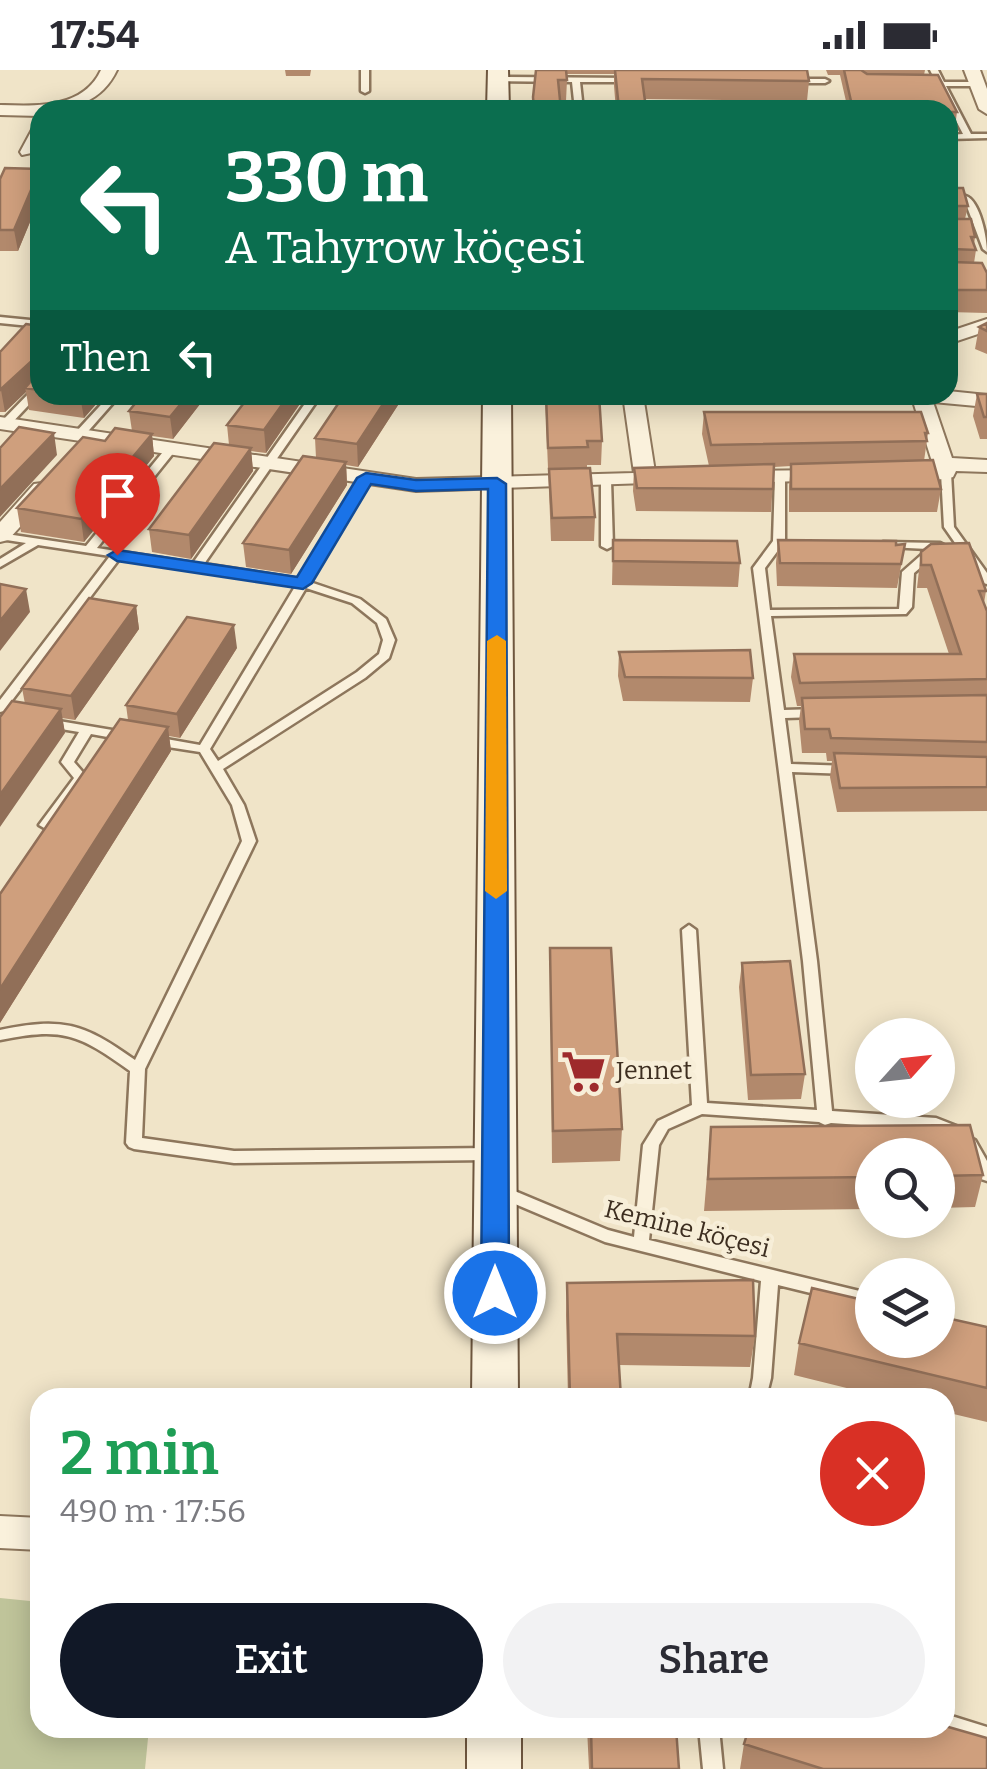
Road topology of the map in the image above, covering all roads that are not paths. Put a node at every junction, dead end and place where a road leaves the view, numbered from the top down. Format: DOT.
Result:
graph roads {
  1 [pos="108,70"];
  2 [pos="365,70"];
  3 [pos="824,70"];
  4 [pos="934,70"];
  5 [pos="498,75"];
  6 [pos="975,77"];
  7 [pos="576,80"];
  8 [pos="652,80"];
  9 [pos="787,81"];
  10 [pos="825,81"];
  11 [pos="921,84"];
  12 [pos="940,84"];
  13 [pos="365,92"];
  14 [pos="75,100"];
  15 [pos="578,100"];
  16 [pos="827,100"];
  17 [pos="949,100"];
  18 [pos="987,109"];
  19 [pos="0,110"];
  20 [pos="30,111"];
  21 [pos="958,117"];
  22 [pos="958,136"];
  23 [pos="968,136"];
  24 [pos="987,136"];
  25 [pos="30,148"];
  26 [pos="28,152"];
  27 [pos="958,198"];
  28 [pos="964,234"];
  29 [pos="982,234"];
  30 [pos="987,250"];
  31 [pos="0,320"];
  32 [pos="30,323"];
  33 [pos="987,325"];
  34 [pos="958,335"];
  35 [pos="30,397"];
  36 [pos="958,398"];
  37 [pos="987,401"];
  38 [pos="108,405"];
  39 [pos="309,405"];
  40 [pos="498,405"];
  41 [pos="634,405"];
  42 [pos="927,405"];
  43 [pos="2,424"];
  44 [pos="82,441"];
  45 [pos="171,449"];
  46 [pos="270,464"];
  47 [pos="987,466"];
  48 [pos="944,469"];
  49 [pos="780,476"];
  50 [pos="851,476"];
  51 [pos="722,477"];
  52 [pos="886,477"];
  53 [pos="366,478"];
  54 [pos="645,478"];
  55 [pos="684,478"];
  56 [pos="52,479"];
  57 [pos="606,480"];
  58 [pos="497,484"];
  59 [pos="0,536"];
  60 [pos="779,541"];
  61 [pos="797,542"];
  62 [pos="34,543"];
  63 [pos="868,544"];
  64 [pos="607,546"];
  65 [pos="940,546"];
  66 [pos="961,546"];
  67 [pos="88,551"];
  68 [pos="117,555"];
  69 [pos="0,564"];
  70 [pos="196,567"];
  71 [pos="987,581"];
  72 [pos="303,583"];
  73 [pos="766,613"];
  74 [pos="0,712"];
  75 [pos="835,712"];
  76 [pos="778,714"];
  77 [pos="18,718"];
  78 [pos="35,721"];
  79 [pos="88,730"];
  80 [pos="204,749"];
  81 [pos="217,767"];
  82 [pos="785,768"];
  83 [pos="858,770"];
  84 [pos="46,825"];
  85 [pos="689,930"];
  86 [pos="0,1035"];
  87 [pos="138,1069"];
  88 [pos="700,1108"];
  89 [pos="825,1119"];
  90 [pos="495,1171"];
  91 [pos="987,1175"];
  92 [pos="641,1244"];
  93 [pos="770,1276"];
  94 [pos="855,1298"];
  95 [pos="495,1388"];
  96 [pos="759,1388"];
  97 [pos="0,1532"];
  98 [pos="30,1534"];
  99 [pos="955,1726"];
  100 [pos="987,1737"];
  101 [pos="494,1738"];
  102 [pos="710,1738"];
  103 [pos="494,1769"];
  104 [pos="713,1769"];
  1 -- 14 [label="street"];
  2 -- 13 [label="lane"];
  3 -- 10 [label="lane"];
  4 -- 12 [label="lane"];
  5 -- 7 [label="lane"];
  6 -- 12 [label="lane"];
  6 -- 18 [label="street"];
  7 -- 8 [label="lane"];
  7 -- 15 [label="lane"];
  9 -- 10 [label="lane"];
  10 -- 16 [label="lane"];
  11 -- 12 [label="lane"];
  12 -- 17 [label="lane"];
  19 -- 20 [label="street"];
  21 -- 23 [label="lane"];
  22 -- 23 [label="lane"];
  23 -- 24 [label="lane"];
  25 -- 26 [label="street"];
  27 -- 29 [label="lane"];
  28 -- 29 [label="lane"];
  29 -- 30 [label="lane"];
  31 -- 32 [label="lane"];
  33 -- 34 [label="street"];
  35 -- 43 [label="lane"];
  36 -- 37 [label="street"];
  38 -- 44 [label="lane"];
  39 -- 46 [label="lane"];
  40 -- 58 [label="main road"];
  41 -- 54 [label="street"];
  42 -- 48 [label="street"];
  43 -- 44 [label="street"];
  44 -- 45 [label="street"];
  45 -- 46 [label="street"];
  45 -- 67 [label="lane"];
  46 -- 53 [label="street"];
  46 -- 70 [label="lane"];
  47 -- 48 [label="street"];
  48 -- 52 [label="street"];
  48 -- 66 [label="lane"];
  49 -- 50 [label="street"];
  49 -- 51 [label="street"];
  49 -- 60 [label="lane"];
  53 -- 58 [label="street"];
  53 -- 72 [label="lane"];
  54 -- 55 [label="street"];
  54 -- 57 [label="street"];
  56 -- 59 [label="street"];
  57 -- 58 [label="street"];
  57 -- 64 [label="lane"];
  58 -- 90 [label="main road"];
  59 -- 62 [label="lane"];
  60 -- 61 [label="lane"];
  60 -- 73 [label="lane"];
  62 -- 67 [label="lane"];
  62 -- 69 [label="lane"];
  63 -- 65 [label="lane"];
  65 -- 66 [label="lane"];
  65 -- 73 [label="lane"];
  66 -- 71 [label="lane"];
  67 -- 68 [label="lane"];
  68 -- 70 [label="lane"];
  68 -- 74 [label="lane"];
  70 -- 72 [label="lane"];
  72 -- 80 [label="lane"];
  72 -- 81 [label="lane"];
  73 -- 76 [label="lane"];
  74 -- 77 [label="lane"];
  75 -- 76 [label="lane"];
  76 -- 82 [label="lane"];
  78 -- 79 [label="lane"];
  79 -- 80 [label="lane"];
  79 -- 84 [label="lane"];
  80 -- 81 [label="lane"];
  81 -- 87 [label="lane"];
  82 -- 83 [label="lane"];
  82 -- 89 [label="lane"];
  85 -- 88 [label="lane"];
  86 -- 87 [label="lane"];
  87 -- 90 [label="lane"];
  88 -- 89 [label="lane"];
  88 -- 92 [label="lane"];
  89 -- 91 [label="lane"];
  90 -- 92 [label="lane, Kemine köçesi"];
  90 -- 95 [label="main road"];
  92 -- 93 [label="lane, Kemine köçesi"];
  93 -- 94 [label="lane, Kemine köçesi"];
  93 -- 96 [label="lane"];
  97 -- 98 [label="street"];
  99 -- 100 [label="lane"];
  101 -- 103 [label="main road"];
  102 -- 104 [label="lane"];
}
